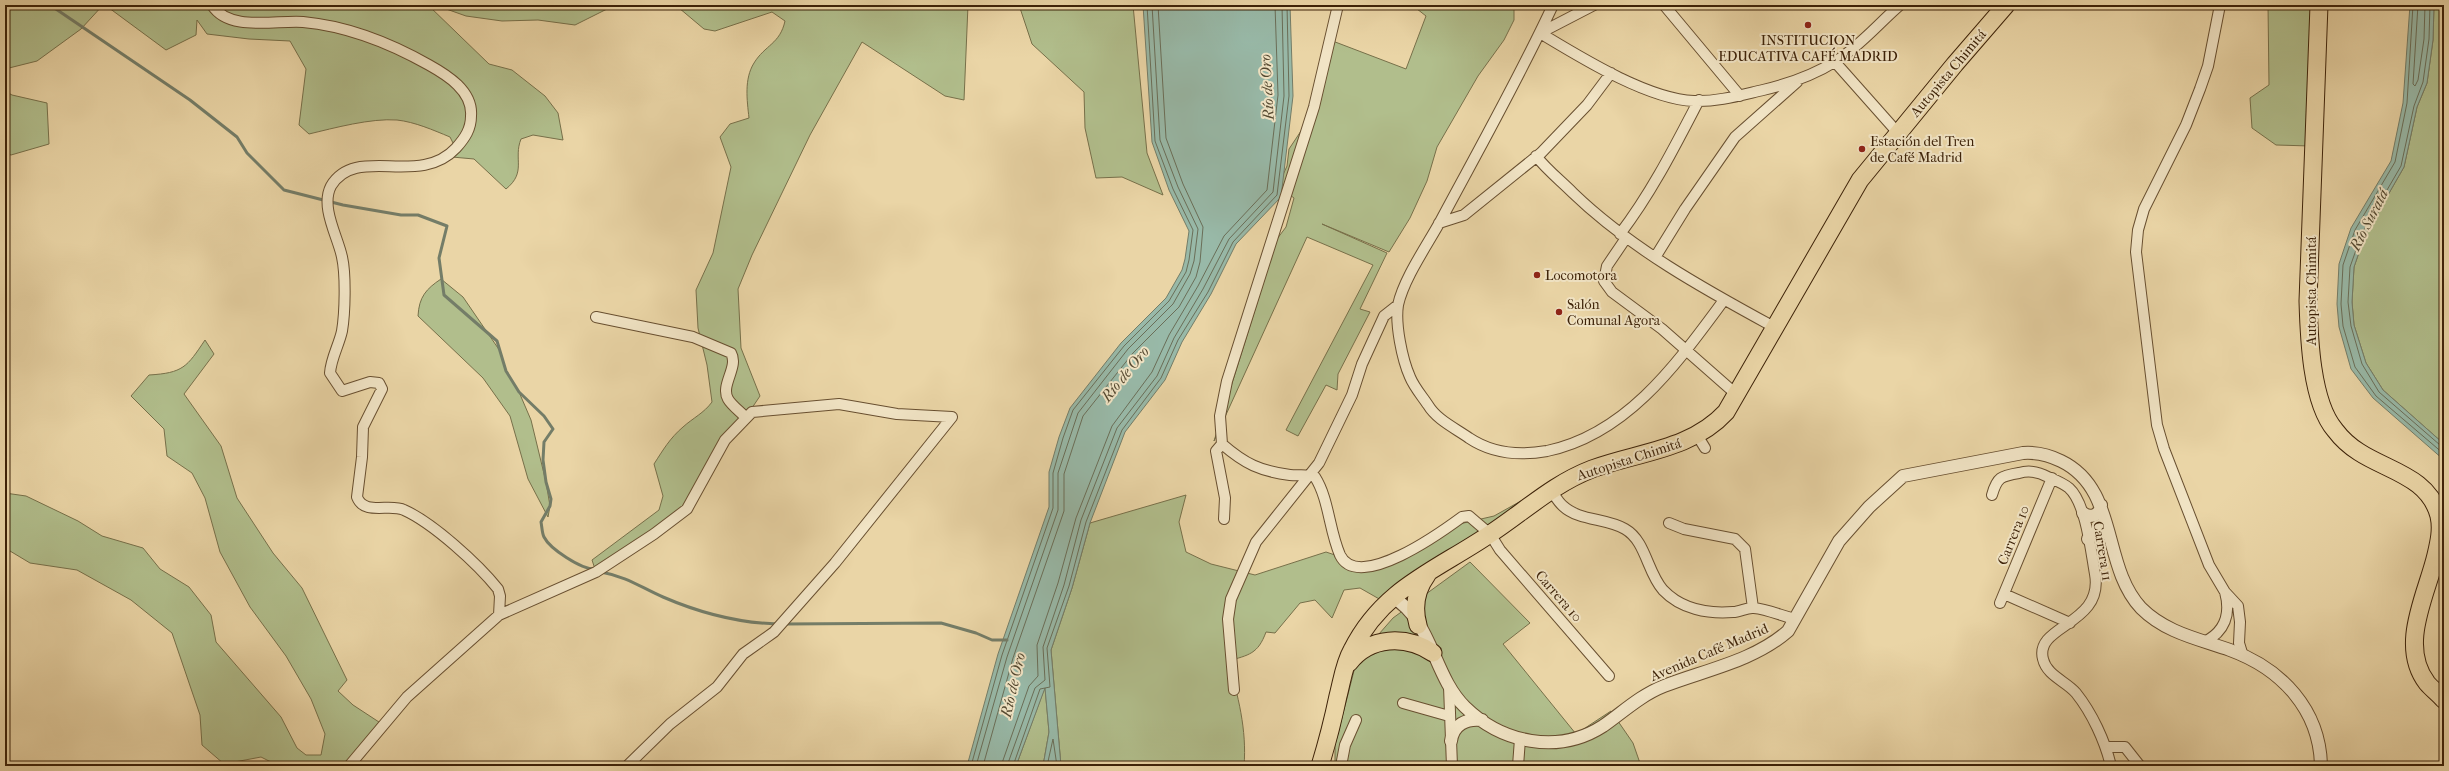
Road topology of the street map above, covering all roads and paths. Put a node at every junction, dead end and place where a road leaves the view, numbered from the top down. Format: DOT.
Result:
graph roads {
  1 [pos="212,5"];
  2 [pos="1338,5"];
  3 [pos="1553,5"];
  4 [pos="1594,5"];
  5 [pos="1664,5"];
  6 [pos="1900,5"];
  7 [pos="2006,5"];
  8 [pos="2220,5"];
  9 [pos="2318,5"];
  10 [pos="1540,33"];
  11 [pos="1835,62"];
  12 [pos="1611,73"];
  13 [pos="1800,79"];
  14 [pos="1740,96"];
  15 [pos="1699,100"];
  16 [pos="1898,133"];
  17 [pos="1536,156"];
  18 [pos="1439,223"];
  19 [pos="1623,236"];
  20 [pos="1656,256"];
  21 [pos="1724,300"];
  22 [pos="1398,305"];
  23 [pos="596,317"];
  24 [pos="1774,327"];
  25 [pos="1686,351"];
  26 [pos="1737,395"];
  27 [pos="746,418"];
  28 [pos="1222,444"];
  29 [pos="1308,474"];
  30 [pos="2052,478"];
  31 [pos="1550,489"];
  32 [pos="1992,496"];
  33 [pos="2101,505"];
  34 [pos="2083,513"];
  35 [pos="1224,519"];
  36 [pos="1668,523"];
  37 [pos="1490,534"];
  38 [pos="2109,535"];
  39 [pos="2088,539"];
  40 [pos="1438,564"];
  41 [pos="2225,592"];
  42 [pos="1392,597"];
  43 [pos="1753,608"];
  44 [pos="499,615"];
  45 [pos="1795,619"];
  46 [pos="2070,623"];
  47 [pos="1418,625"];
  48 [pos="2204,642"];
  49 [pos="1433,653"];
  50 [pos="2243,656"];
  51 [pos="1345,668"];
  52 [pos="1610,676"];
  53 [pos="1449,686"];
  54 [pos="1234,690"];
  55 [pos="2444,700"];
  56 [pos="1403,703"];
  57 [pos="1449,716"];
  58 [pos="1356,720"];
  59 [pos="1482,720"];
  60 [pos="1520,739"];
  61 [pos="1328,740"];
  62 [pos="1451,741"];
  63 [pos="2106,747"];
  64 [pos="349,766"];
  65 [pos="627,766"];
  66 [pos="1320,766"];
  67 [pos="1339,766"];
  68 [pos="1452,766"];
  69 [pos="1518,766"];
  70 [pos="2111,766"];
  71 [pos="2140,766"];
  72 [pos="2321,766"];
  1 -- 44 [label="street"];
  2 -- 28 [label="street"];
  3 -- 10 [label="street"];
  4 -- 10 [label="street"];
  5 -- 14 [label="street"];
  6 -- 11 [label="street"];
  7 -- 16 [label="highway, Autopista Chimitá"];
  8 -- 41 [label="street"];
  9 -- 55 [label="highway, Autopista Chimitá"];
  10 -- 12 [label="street"];
  10 -- 18 [label="street"];
  11 -- 13 [label="street"];
  11 -- 16 [label="street"];
  12 -- 15 [label="street"];
  12 -- 17 [label="street"];
  13 -- 14 [label="street"];
  13 -- 20 [label="street"];
  14 -- 15 [label="street"];
  15 -- 19 [label="street"];
  16 -- 24 [label="highway, Autopista Chimitá"];
  17 -- 18 [label="street"];
  17 -- 19 [label="street"];
  18 -- 22 [label="street"];
  19 -- 20 [label="street"];
  19 -- 25 [label="street"];
  20 -- 21 [label="street"];
  21 -- 24 [label="street"];
  21 -- 25 [label="street"];
  22 -- 25 [label="street"];
  22 -- 29 [label="street"];
  23 -- 27 [label="street"];
  24 -- 26 [label="highway, Autopista Chimitá"];
  25 -- 26 [label="street"];
  26 -- 31 [label="highway, Autopista Chimitá"];
  27 -- 44 [label="street"];
  27 -- 65 [label="street"];
  28 -- 29 [label="street"];
  28 -- 35 [label="street"];
  29 -- 37 [label="street, Carrera 10"];
  29 -- 54 [label="street"];
  30 -- 32 [label="street, Carrera 11"];
  30 -- 34 [label="street, Carrera 11"];
  30 -- 46 [label="street, Carrera 10"];
  31 -- 37 [label="highway, Autopista Chimitá"];
  31 -- 43 [label="street"];
  33 -- 34 [label="street"];
  33 -- 38 [label="street, Avenida Café Madrid"];
  33 -- 45 [label="street, Avenida Café Madrid"];
  34 -- 39 [label="street, Carrera 11"];
  36 -- 43 [label="street"];
  37 -- 40 [label="highway, Autopista Chimitá"];
  37 -- 52 [label="street, Carrera 10"];
  38 -- 39 [label="street"];
  38 -- 48 [label="street, Avenida Café Madrid"];
  39 -- 46 [label="street, Carrera 11"];
  40 -- 42 [label="highway, Autopista Chimitá"];
  40 -- 47 [label="highway"];
  41 -- 48 [label="street"];
  41 -- 50 [label="street"];
  42 -- 47 [label="street, Avenida Café Madrid"];
  42 -- 51 [label="highway, Autopista Chimitá"];
  43 -- 45 [label="street"];
  44 -- 64 [label="street"];
  45 -- 60 [label="street, Avenida Café Madrid"];
  46 -- 63 [label="street, Carrera 11"];
  47 -- 49 [label="street, Avenida Café Madrid"];
  48 -- 50 [label="street, Avenida Café Madrid"];
  49 -- 51 [label="highway"];
  49 -- 53 [label="street, Avenida Café Madrid"];
  50 -- 72 [label="street, Avenida Café Madrid"];
  51 -- 61 [label="highway, Autopista Chimitá"];
  53 -- 57 [label="street"];
  53 -- 59 [label="street, Avenida Café Madrid"];
  56 -- 57 [label="street"];
  57 -- 62 [label="street"];
  58 -- 67 [label="street"];
  59 -- 60 [label="street, Avenida Café Madrid"];
  59 -- 62 [label="street"];
  60 -- 69 [label="street"];
  61 -- 66 [label="highway, Autopista Chimitá"];
  61 -- 67 [label="highway, Autopista Chimitá"];
  62 -- 68 [label="street"];
  63 -- 70 [label="street, Carrera 11"];
  63 -- 71 [label="street"];
}
